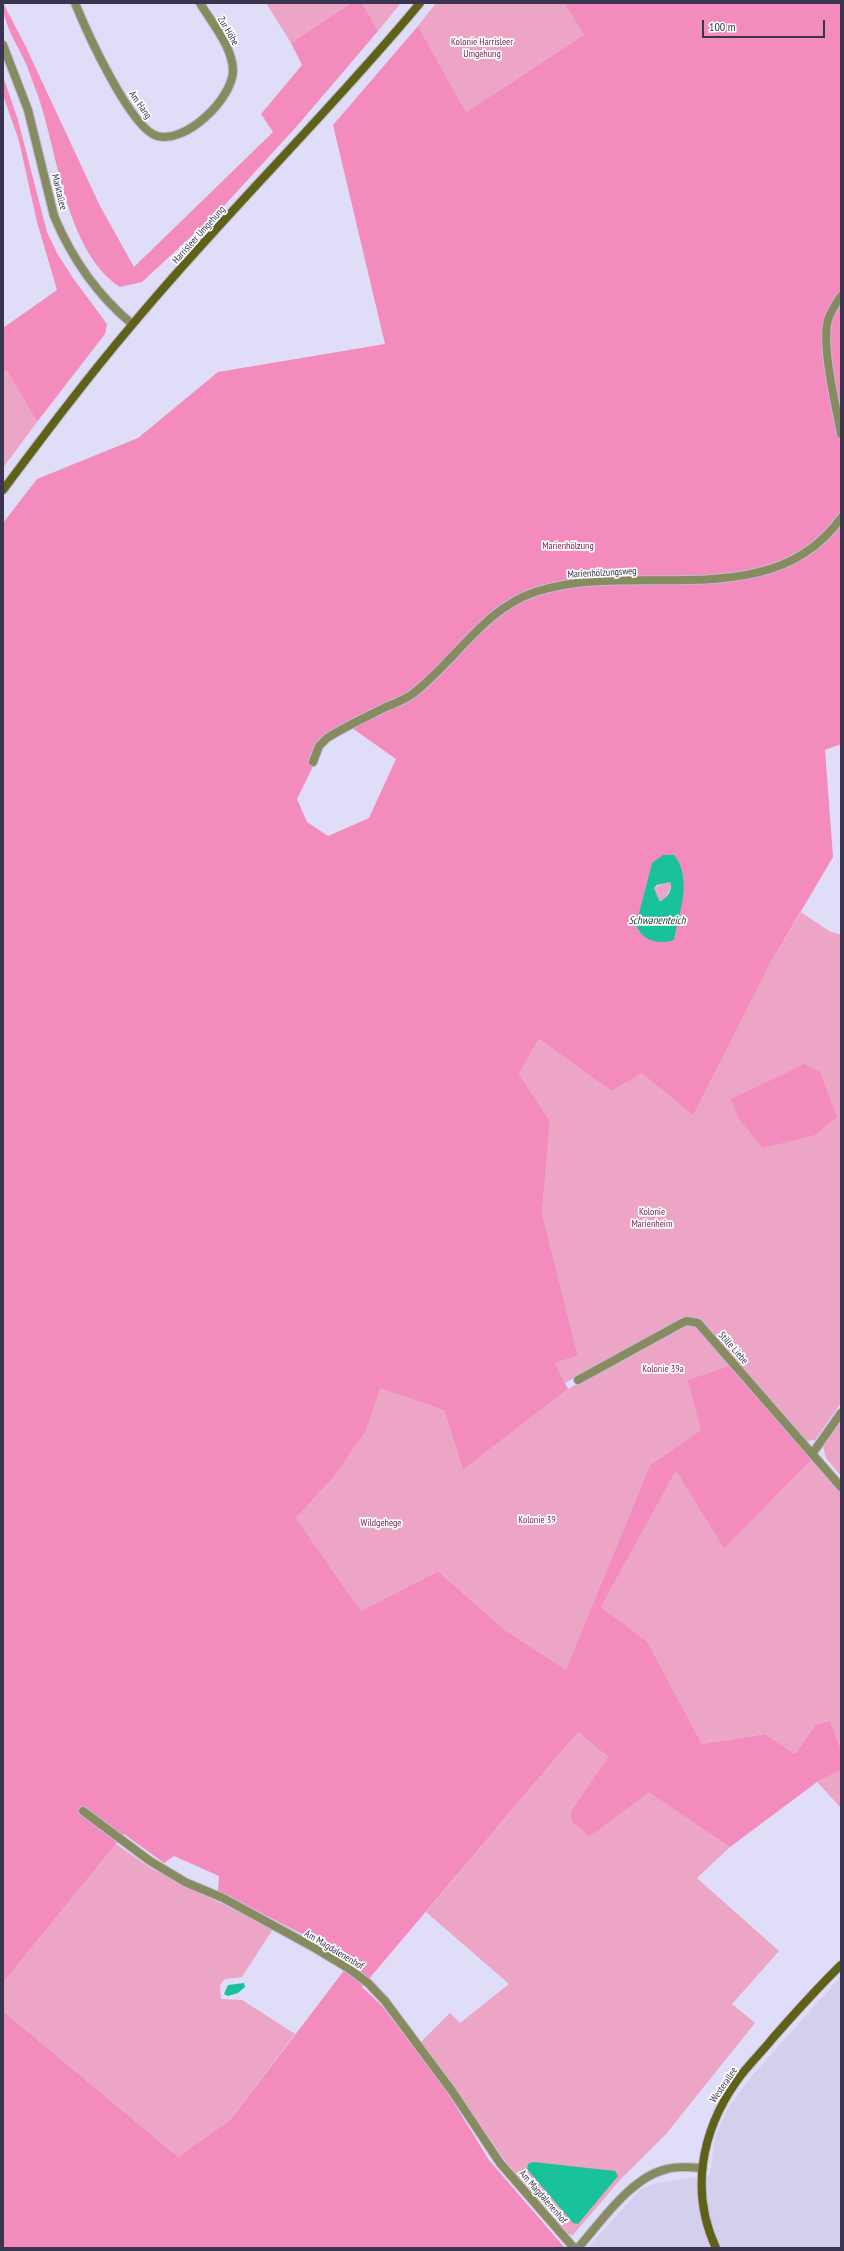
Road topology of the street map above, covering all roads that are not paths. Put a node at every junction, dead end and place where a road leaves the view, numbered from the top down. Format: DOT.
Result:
graph roads {
  1 [pos="75,3"];
  2 [pos="200,3"];
  3 [pos="420,3"];
  4 [pos="3,45"];
  5 [pos="233,70"];
  6 [pos="841,296"];
  7 [pos="132,324"];
  8 [pos="841,434"];
  9 [pos="3,490"];
  10 [pos="841,518"];
  11 [pos="313,762"];
  12 [pos="578,1380"];
  13 [pos="841,1413"];
  14 [pos="812,1454"];
  15 [pos="841,1487"];
  16 [pos="83,1811"];
  17 [pos="841,1965"];
  18 [pos="701,2168"];
  19 [pos="574,2248"];
  20 [pos="578,2248"];
  21 [pos="716,2248"];
  1 -- 5 [label="street, Am Hang"];
  2 -- 5 [label="street, Zur Höhe"];
  3 -- 7 [label="main road, Harrisleer Umgehung"];
  4 -- 7 [label="street, Marktallee"];
  6 -- 8 [label="street"];
  7 -- 9 [label="main road, Harrisleer Umgehung"];
  10 -- 11 [label="street, Marienhölzungsweg"];
  12 -- 14 [label="street, Stille Liebe"];
  13 -- 14 [label="street"];
  14 -- 15 [label="street, Stille Liebe"];
  16 -- 19 [label="street, Am Magdalenenhof"];
  17 -- 18 [label="main road, Westerallee"];
  18 -- 20 [label="street"];
  18 -- 21 [label="main road, Westerallee"];
}
